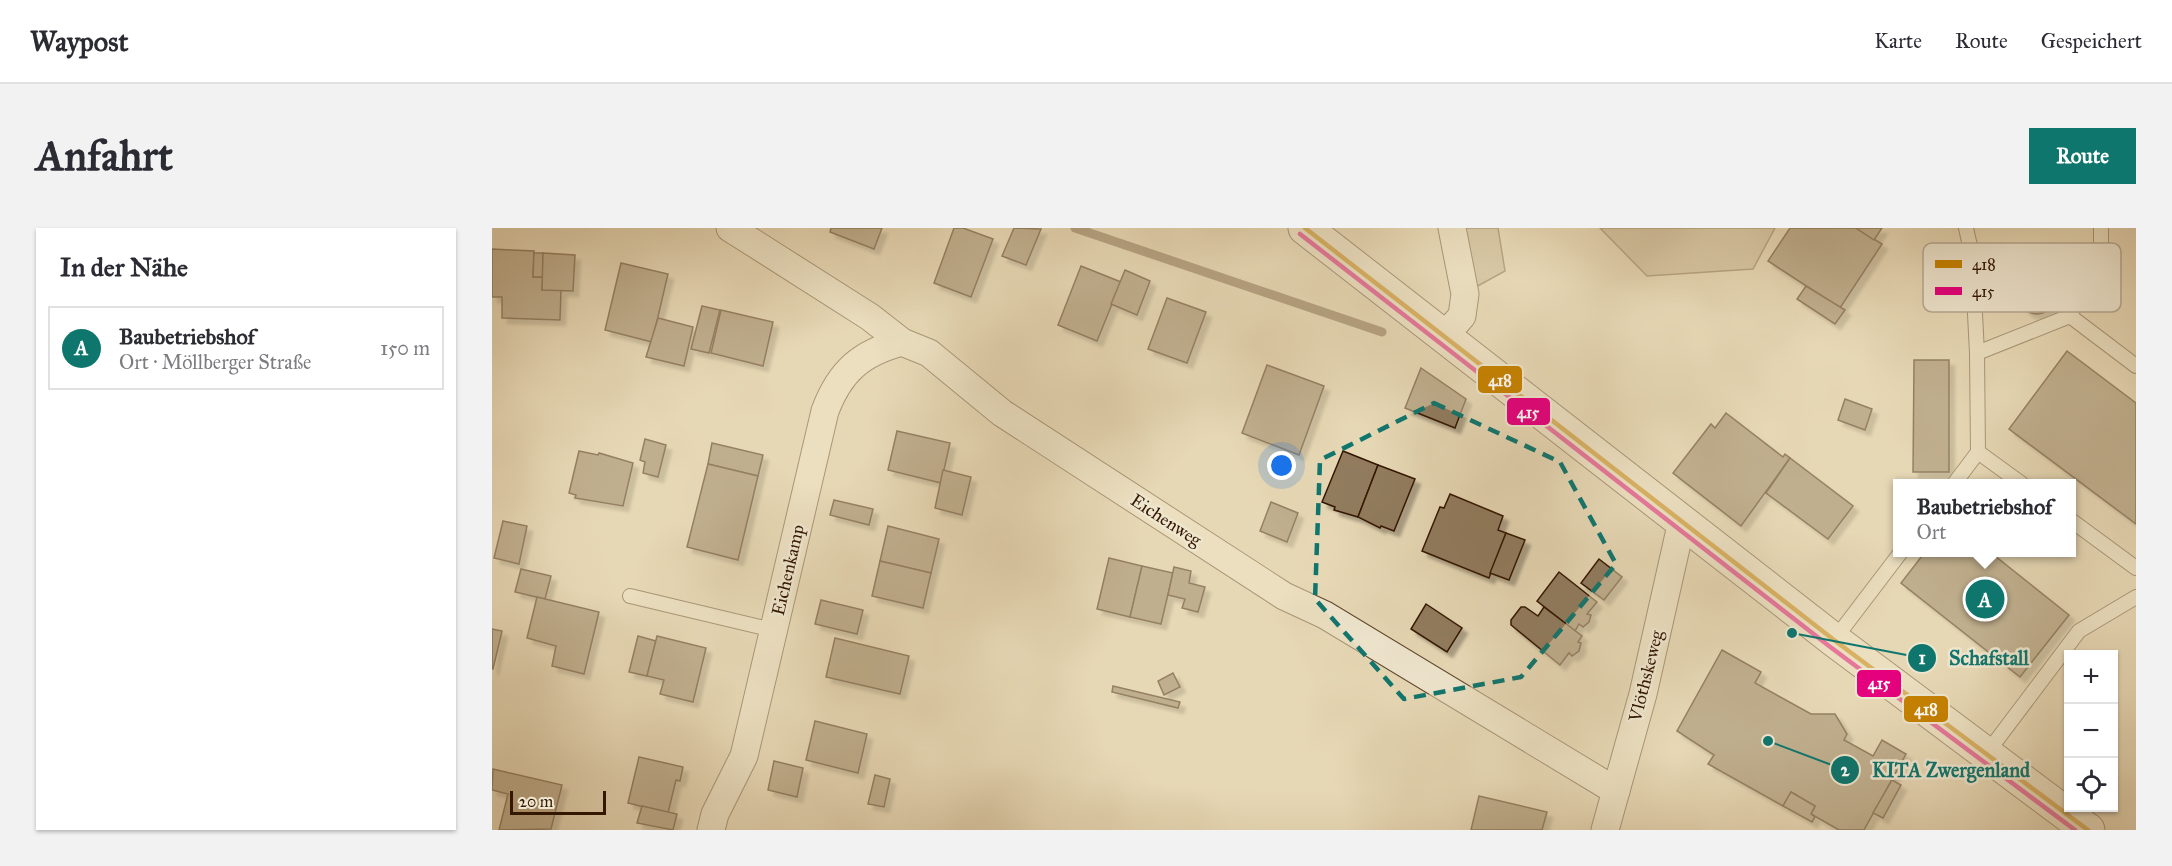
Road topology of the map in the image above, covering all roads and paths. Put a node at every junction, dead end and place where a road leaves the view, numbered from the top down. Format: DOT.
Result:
graph roads {
  1 [pos="730,228"];
  2 [pos="1305,228"];
  3 [pos="1452,228"];
  4 [pos="1966,228"];
  5 [pos="1969,243"];
  6 [pos="1975,312"];
  7 [pos="2072,312"];
  8 [pos="2070,316"];
  9 [pos="1445,335"];
  10 [pos="902,342"];
  11 [pos="1977,353"];
  12 [pos="2136,366"];
  13 [pos="1978,452"];
  14 [pos="1957,479"];
  15 [pos="2016,479"];
  16 [pos="1682,521"];
  17 [pos="2076,523"];
  18 [pos="1897,557"];
  19 [pos="2136,568"];
  20 [pos="630,596"];
  21 [pos="2136,597"];
  22 [pos="773,630"];
  23 [pos="1834,640"];
  24 [pos="1987,753"];
  25 [pos="1616,791"];
  26 [pos="711,830"];
  27 [pos="1605,830"];
  28 [pos="2088,830"];
  1 -- 10 [label="street, Eichenweg"];
  2 -- 9 [label="street"];
  3 -- 9 [label="street"];
  4 -- 5 [label="lane"];
  6 -- 11 [label="lane"];
  7 -- 8 [label="lane"];
  8 -- 11 [label="lane"];
  8 -- 12 [label="lane"];
  9 -- 16 [label="street"];
  10 -- 22 [label="street, Eichenkamp"];
  10 -- 25 [label="street, Eichenweg"];
  11 -- 13 [label="lane"];
  13 -- 14 [label="lane"];
  13 -- 15 [label="lane"];
  16 -- 23 [label="street"];
  16 -- 25 [label="street, Vlöthskeweg"];
  17 -- 19 [label="lane"];
  18 -- 23 [label="lane"];
  20 -- 22 [label="lane"];
  21 -- 24 [label="lane"];
  22 -- 26 [label="street, Eichenkamp"];
  23 -- 24 [label="street"];
  24 -- 28 [label="street"];
  25 -- 27 [label="street, Vlöthskeweg"];
}
